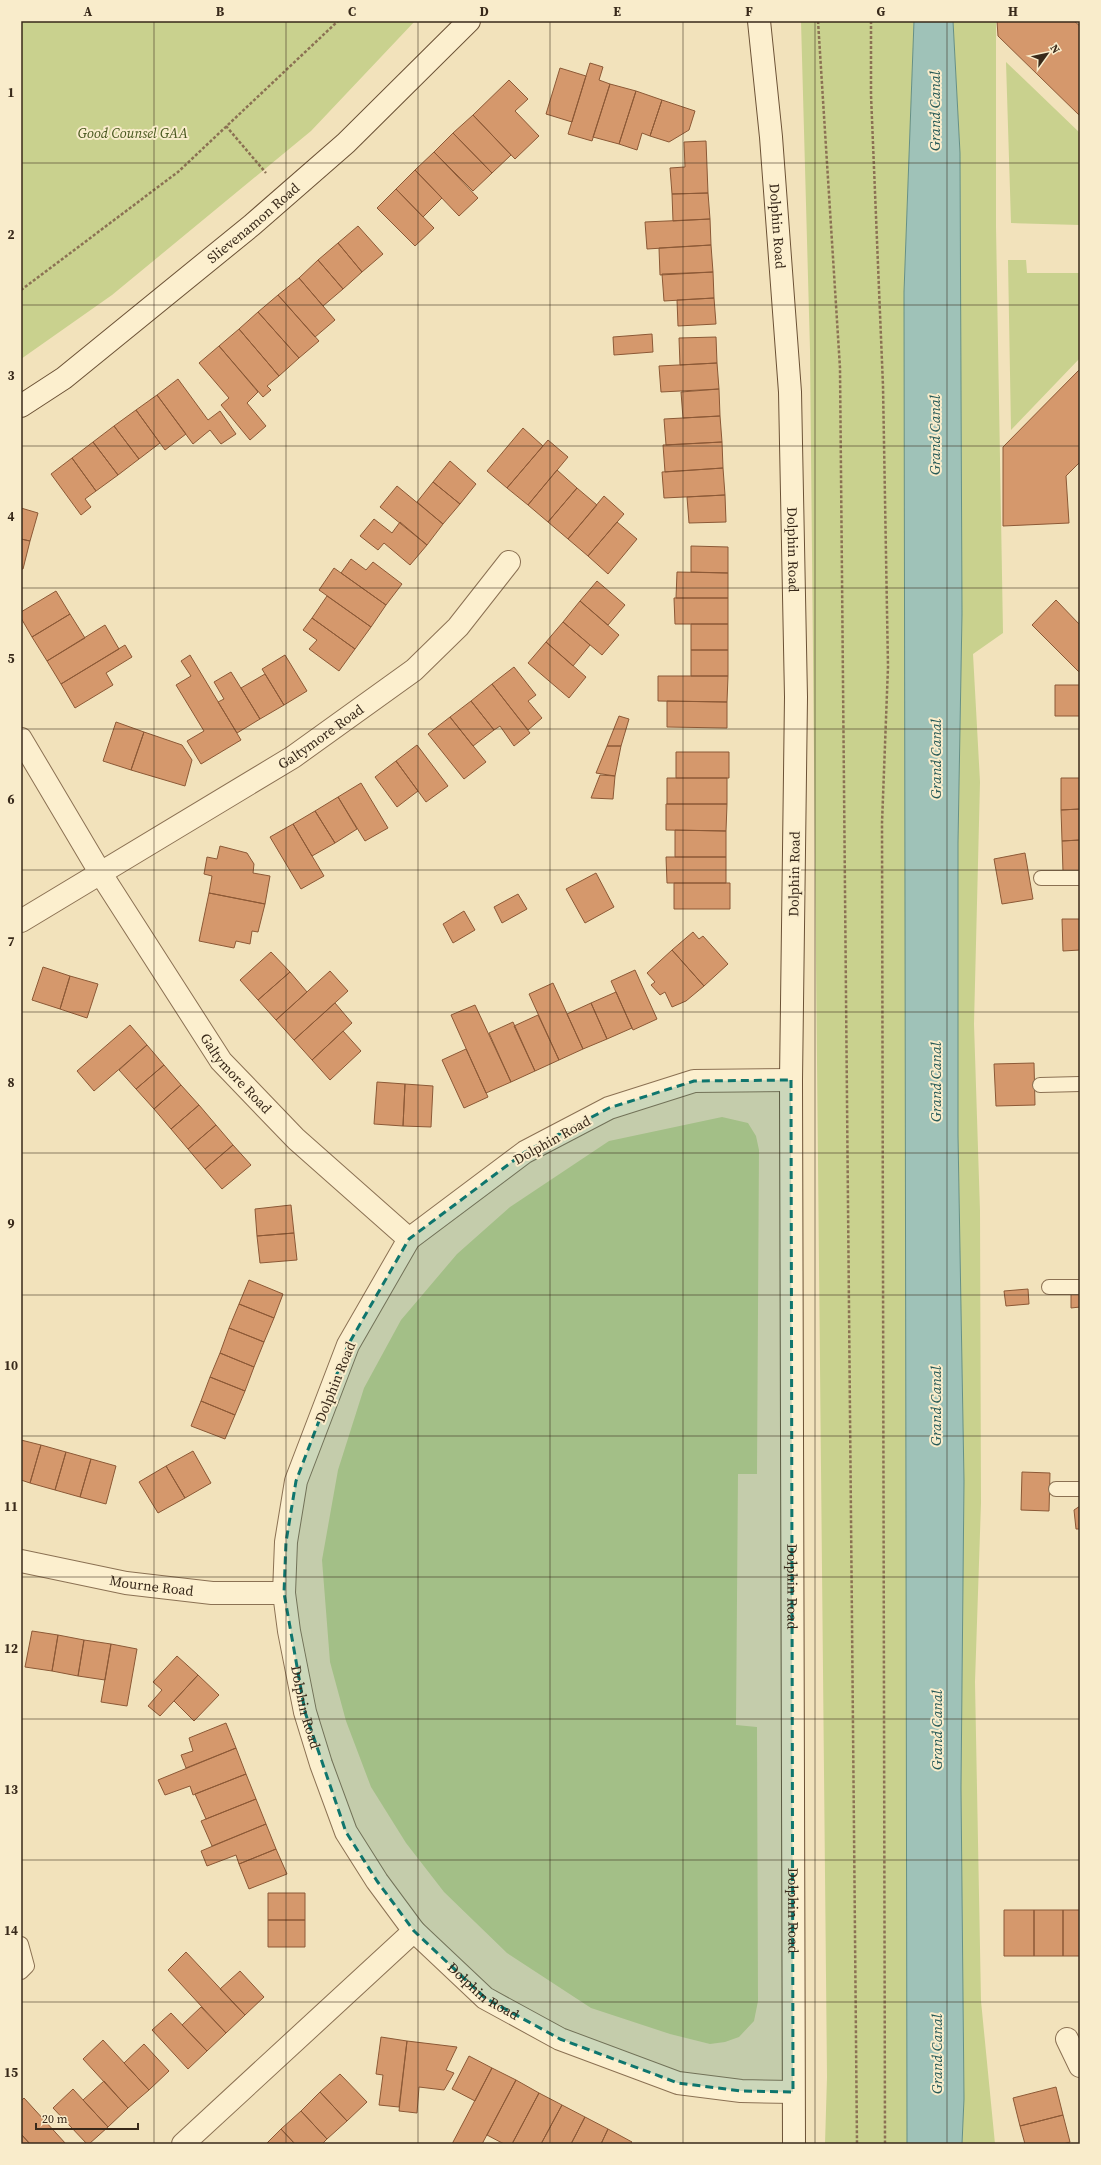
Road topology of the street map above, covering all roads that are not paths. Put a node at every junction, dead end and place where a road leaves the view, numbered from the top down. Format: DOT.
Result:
graph roads {
  1 [pos="469,21"];
  2 [pos="760,21"];
  3 [pos="21,406"];
  4 [pos="509,562"];
  5 [pos="21,739"];
  6 [pos="101,874"];
  7 [pos="1041,878"];
  8 [pos="1080,878"];
  9 [pos="21,921"];
  10 [pos="791,1080"];
  11 [pos="1080,1084"];
  12 [pos="1040,1085"];
  13 [pos="409,1239"];
  14 [pos="1049,1287"];
  15 [pos="1080,1287"];
  16 [pos="1056,1489"];
  17 [pos="1080,1489"];
  18 [pos="21,1561"];
  19 [pos="284,1593"];
  20 [pos="414,1931"];
  21 [pos="21,1944"];
  22 [pos="21,1972"];
  23 [pos="1067,2039"];
  24 [pos="1080,2066"];
  25 [pos="793,2092"];
  26 [pos="183,2144"];
  27 [pos="794,2144"];
  1 -- 3 [label="street, Slievenamon Road"];
  2 -- 10 [label="street, Dolphin Road"];
  4 -- 6 [label="street, Galtymore Road"];
  5 -- 6 [label="street, Galtymore Road"];
  6 -- 9 [label="street, Galtymore Road"];
  6 -- 13 [label="street, Galtymore Road"];
  7 -- 8 [label="lane"];
  10 -- 13 [label="street, Dolphin Road"];
  10 -- 25 [label="street, Dolphin Road"];
  11 -- 12 [label="lane"];
  13 -- 19 [label="street, Dolphin Road"];
  14 -- 15 [label="lane"];
  16 -- 17 [label="lane"];
  18 -- 19 [label="street, Mourne Road"];
  19 -- 20 [label="street, Dolphin Road"];
  20 -- 25 [label="street, Dolphin Road"];
  20 -- 26 [label="street"];
  21 -- 22 [label="lane"];
  23 -- 24 [label="street"];
  25 -- 27 [label="street, Dolphin Road"];
}
